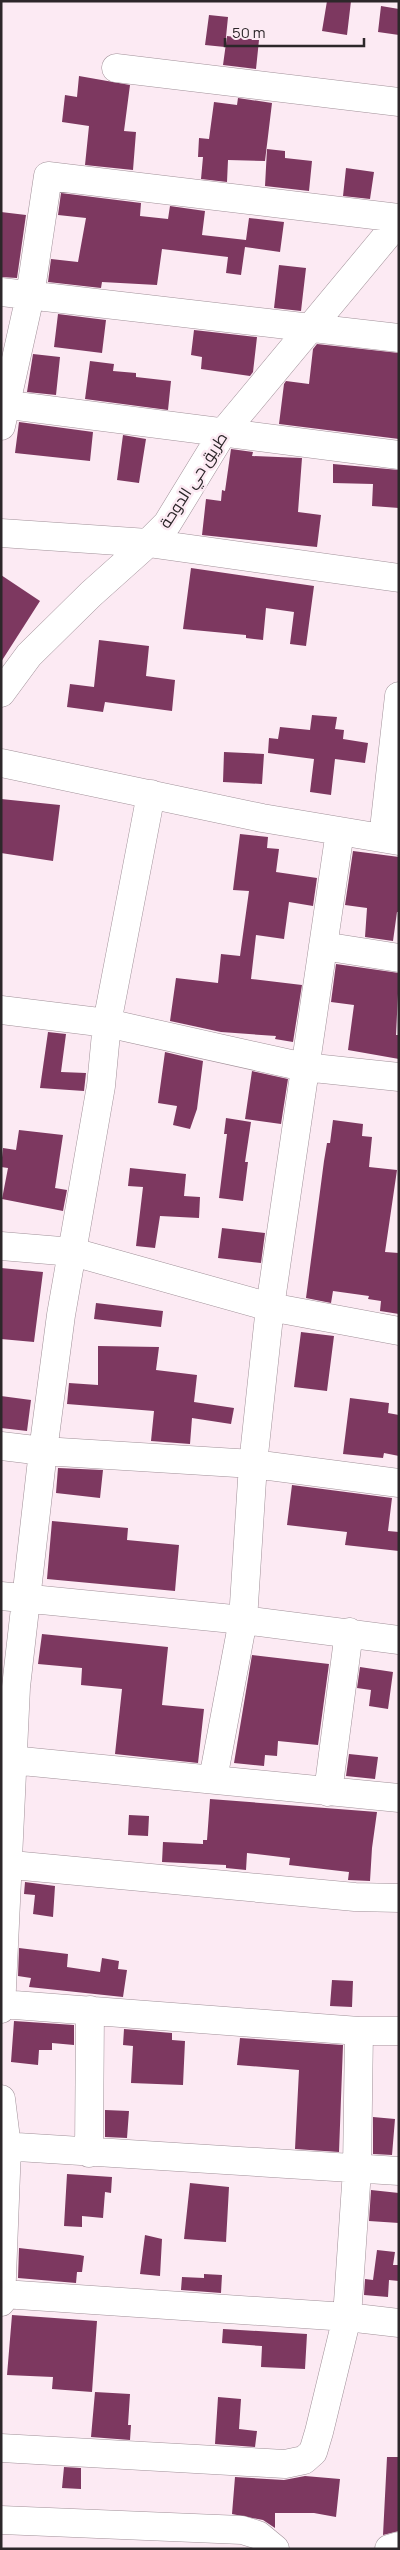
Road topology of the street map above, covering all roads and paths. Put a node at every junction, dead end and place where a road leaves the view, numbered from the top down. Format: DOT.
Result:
graph roads {
  1 [pos="116,68"];
  2 [pos="399,102"];
  3 [pos="399,219"];
  4 [pos="1,292"];
  5 [pos="30,296"];
  6 [pos="311,327"];
  7 [pos="399,338"];
  8 [pos="3,412"];
  9 [pos="222,434"];
  10 [pos="399,455"];
  11 [pos="1,533"];
  12 [pos="148,543"];
  13 [pos="399,578"];
  14 [pos="1,693"];
  15 [pos="399,696"];
  16 [pos="1,763"];
  17 [pos="151,794"];
  18 [pos="340,831"];
  19 [pos="391,840"];
  20 [pos="323,946"];
  21 [pos="399,958"];
  22 [pos="1,1010"];
  23 [pos="107,1023"];
  24 [pos="304,1067"];
  25 [pos="399,1077"];
  26 [pos="1,1246"];
  27 [pos="73,1252"];
  28 [pos="270,1307"];
  29 [pos="399,1331"];
  30 [pos="1,1446"];
  31 [pos="43,1451"];
  32 [pos="253,1464"];
  33 [pos="399,1483"];
  34 [pos="13,1597"];
  35 [pos="243,1620"];
  36 [pos="349,1632"];
  37 [pos="399,1640"];
  38 [pos="7,1759"];
  39 [pos="213,1779"];
  40 [pos="328,1792"];
  41 [pos="399,1798"];
  42 [pos="4,1865"];
  43 [pos="399,1898"];
  44 [pos="1,2004"];
  45 [pos="1,2010"];
  46 [pos="90,2010"];
  47 [pos="359,2031"];
  48 [pos="399,2031"];
  49 [pos="1,2099"];
  50 [pos="4,2147"];
  51 [pos="89,2153"];
  52 [pos="357,2170"];
  53 [pos="399,2171"];
  54 [pos="2,2298"];
  55 [pos="347,2317"];
  56 [pos="399,2323"];
  57 [pos="1,2448"];
  58 [pos="1,2520"];
  59 [pos="399,2546"];
  60 [pos="275,2549"];
  61 [pos="389,2549"];
  1 -- 2 [label="street"];
  3 -- 5 [label="street"];
  3 -- 6 [label="street, طريق حي الدوحة"];
  4 -- 5 [label="street"];
  5 -- 6 [label="street"];
  5 -- 8 [label="street"];
  6 -- 7 [label="street"];
  6 -- 9 [label="street, طريق حي الدوحة"];
  8 -- 9 [label="street"];
  9 -- 10 [label="street"];
  9 -- 12 [label="street, طريق حي الدوحة"];
  11 -- 12 [label="street"];
  12 -- 13 [label="street, طريق حي الدوحة"];
  12 -- 14 [label="street"];
  15 -- 19 [label="street"];
  16 -- 17 [label="street"];
  17 -- 18 [label="street"];
  17 -- 23 [label="street"];
  18 -- 19 [label="street"];
  18 -- 20 [label="street"];
  20 -- 21 [label="street"];
  20 -- 24 [label="street"];
  22 -- 23 [label="street"];
  23 -- 24 [label="street"];
  23 -- 27 [label="street"];
  24 -- 25 [label="street"];
  24 -- 28 [label="street"];
  26 -- 27 [label="street"];
  27 -- 28 [label="street"];
  27 -- 31 [label="street"];
  28 -- 29 [label="street"];
  28 -- 32 [label="street"];
  30 -- 31 [label="street"];
  31 -- 32 [label="street"];
  31 -- 34 [label="street"];
  32 -- 33 [label="street"];
  32 -- 35 [label="street"];
  34 -- 35 [label="street"];
  34 -- 38 [label="street"];
  35 -- 36 [label="street"];
  35 -- 39 [label="street"];
  36 -- 37 [label="street"];
  36 -- 40 [label="street"];
  38 -- 39 [label="street"];
  38 -- 42 [label="street"];
  39 -- 40 [label="street"];
  40 -- 41 [label="street"];
  42 -- 43 [label="street"];
  42 -- 44 [label="street"];
  44 -- 45 [label="street"];
  44 -- 46 [label="street"];
  46 -- 47 [label="street"];
  46 -- 51 [label="street"];
  47 -- 48 [label="street"];
  47 -- 52 [label="street"];
  49 -- 50 [label="street"];
  50 -- 51 [label="street"];
  50 -- 54 [label="street"];
  51 -- 52 [label="street"];
  52 -- 53 [label="street"];
  52 -- 55 [label="street"];
  54 -- 55 [label="street"];
  55 -- 56 [label="street"];
  55 -- 57 [label="street"];
  58 -- 60 [label="street"];
  59 -- 61 [label="street"];
}
